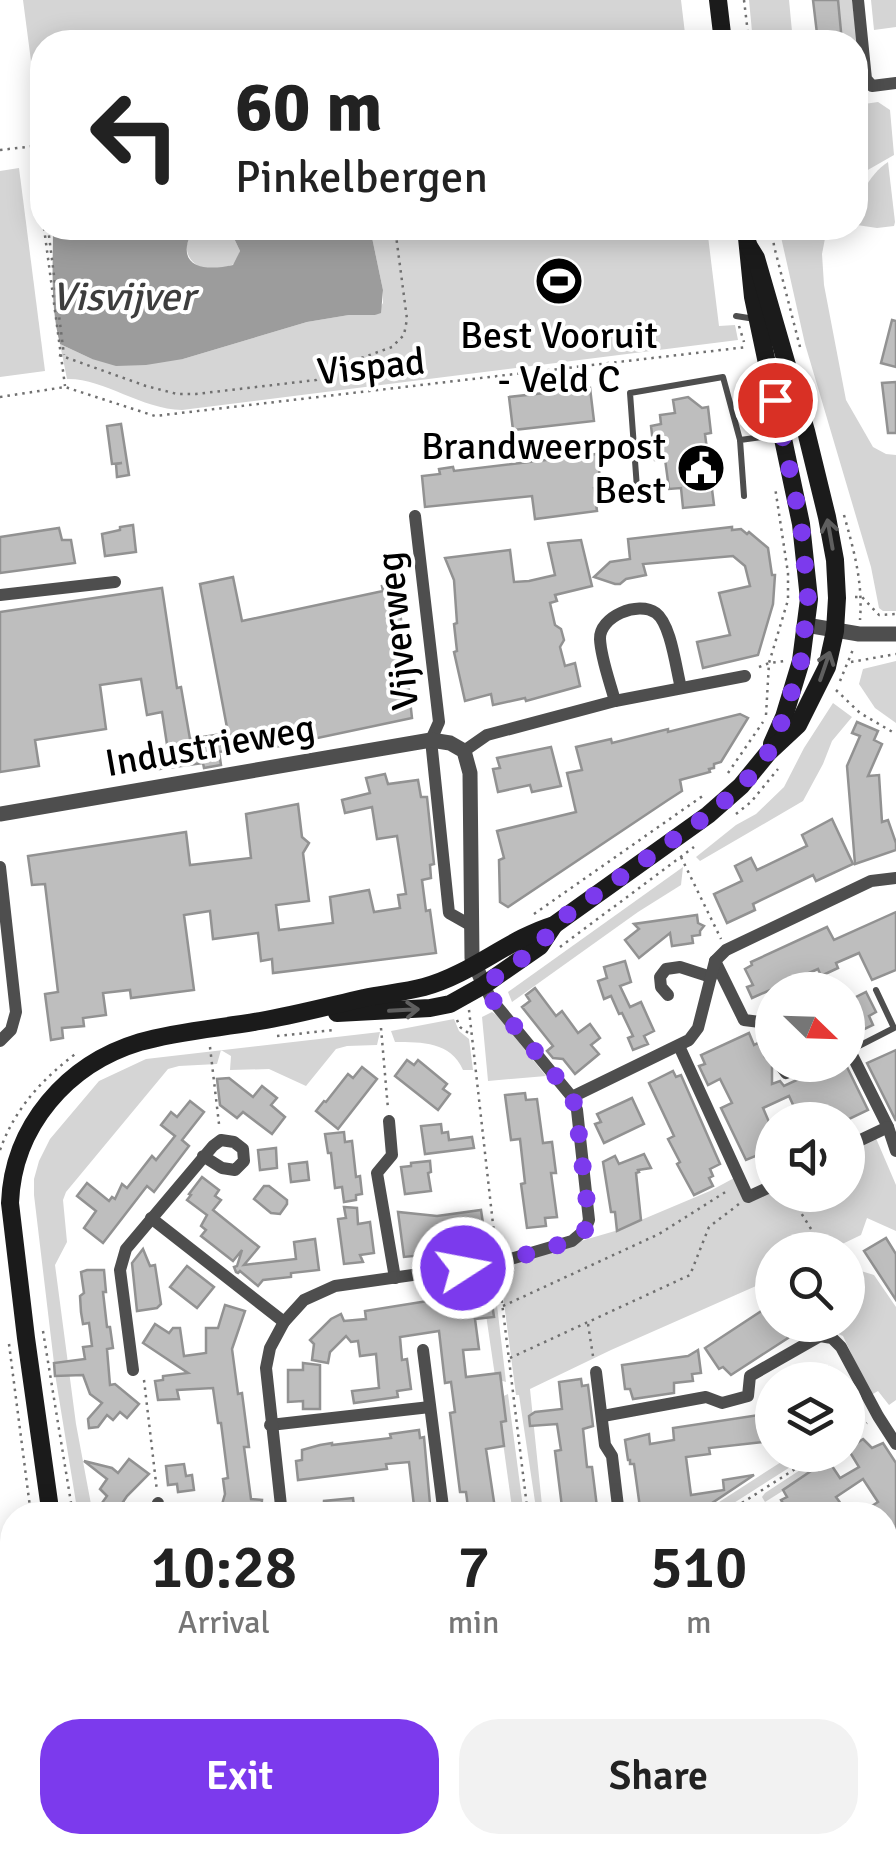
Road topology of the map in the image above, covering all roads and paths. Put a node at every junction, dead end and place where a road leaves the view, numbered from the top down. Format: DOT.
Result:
graph roads {
  1 [pos="718,0"];
  2 [pos="744,0"];
  3 [pos="858,0"];
  4 [pos="722,30"];
  5 [pos="748,30"];
  6 [pos="861,30"];
  7 [pos="868,81"];
  8 [pos="896,83"];
  9 [pos="30,147"];
  10 [pos="0,150"];
  11 [pos="48,240"];
  12 [pos="397,240"];
  13 [pos="747,240"];
  14 [pos="749,240"];
  15 [pos="773,240"];
  16 [pos="736,316"];
  17 [pos="758,319"];
  18 [pos="62,355"];
  19 [pos="803,358"];
  20 [pos="65,387"];
  21 [pos="0,397"];
  22 [pos="806,431"];
  23 [pos="782,435"];
  24 [pos="740,440"];
  25 [pos="637,488"];
  26 [pos="744,496"];
  27 [pos="844,514"];
  28 [pos="416,516"];
  29 [pos="115,582"];
  30 [pos="0,595"];
  31 [pos="806,625"];
  32 [pos="834,631"];
  33 [pos="858,634"];
  34 [pos="896,634"];
  35 [pos="896,654"];
  36 [pos="850,662"];
  37 [pos="745,676"];
  38 [pos="681,688"];
  39 [pos="835,689"];
  40 [pos="830,697"];
  41 [pos="615,702"];
  42 [pos="896,734"];
  43 [pos="431,740"];
  44 [pos="464,751"];
  45 [pos="768,753"];
  46 [pos="776,772"];
  47 [pos="737,813"];
  48 [pos="0,814"];
  49 [pos="695,846"];
  50 [pos="680,857"];
  51 [pos="0,867"];
  52 [pos="896,878"];
  53 [pos="554,924"];
  54 [pos="472,926"];
  55 [pos="726,950"];
  56 [pos="553,953"];
  57 [pos="715,961"];
  58 [pos="475,966"];
  59 [pos="712,976"];
  60 [pos="484,985"];
  61 [pos="876,990"];
  62 [pos="668,995"];
  63 [pos="469,1010"];
  64 [pos="306,1013"];
  65 [pos="455,1015"];
  66 [pos="755,1021"];
  67 [pos="374,1025"];
  68 [pos="338,1029"];
  69 [pos="473,1036"];
  70 [pos="265,1037"];
  71 [pos="0,1040"];
  72 [pos="865,1042"];
  73 [pos="210,1043"];
  74 [pos="679,1046"];
  75 [pos="865,1082"];
  76 [pos="572,1096"];
  77 [pos="389,1121"];
  78 [pos="888,1128"];
  79 [pos="865,1138"];
  80 [pos="221,1140"];
  81 [pos="896,1152"];
  82 [pos="203,1156"];
  83 [pos="741,1182"];
  84 [pos="755,1194"];
  85 [pos="748,1197"];
  86 [pos="151,1218"];
  87 [pos="497,1263"];
  88 [pos="395,1278"];
  89 [pos="502,1306"];
  90 [pos="41,1320"];
  91 [pos="284,1322"];
  92 [pos="587,1322"];
  93 [pos="9,1344"];
  94 [pos="424,1350"];
  95 [pos="508,1359"];
  96 [pos="133,1370"];
  97 [pos="596,1372"];
  98 [pos="430,1406"];
  99 [pos="603,1416"];
  100 [pos="270,1425"];
  101 [pos="896,1444"];
  102 [pos="790,1472"];
  103 [pos="28,1502"];
  104 [pos="50,1502"];
  105 [pos="71,1502"];
  106 [pos="155,1502"];
  107 [pos="280,1502"];
  108 [pos="442,1502"];
  109 [pos="526,1502"];
  110 [pos="618,1502"];
  111 [pos="743,1502"];
  1 -- 4 [label="main road"];
  2 -- 5 [label="path"];
  3 -- 6 [label="street"];
  7 -- 8 [label="street"];
  9 -- 10 [label="path"];
  11 -- 18 [label="path"];
  12 -- 18 [label="path"];
  13 -- 17 [label="main road"];
  14 -- 22 [label="main road"];
  15 -- 19 [label="path"];
  16 -- 17 [label="lane"];
  16 -- 20 [label="path, Vispad"];
  17 -- 23 [label="main road"];
  18 -- 20 [label="path"];
  20 -- 21 [label="path, Vispad"];
  22 -- 23 [label="lane"];
  32 -- 22 [label="main road, one-way"];
  23 -- 24 [label="lane"];
  23 -- 31 [label="main road"];
  24 -- 25 [label="lane"];
  24 -- 26 [label="lane"];
  27 -- 33 [label="path"];
  28 -- 43 [label="street, Vijverweg"];
  29 -- 30 [label="street"];
  31 -- 32 [label="street"];
  31 -- 45 [label="main road"];
  32 -- 33 [label="street"];
  45 -- 32 [label="main road, one-way"];
  33 -- 34 [label="street"];
  33 -- 36 [label="path"];
  35 -- 36 [label="path"];
  36 -- 39 [label="path"];
  37 -- 38 [label="street"];
  38 -- 41 [label="street"];
  38 -- 41 [label="street"];
  39 -- 40 [label="path"];
  39 -- 42 [label="path"];
  41 -- 44 [label="street"];
  43 -- 44 [label="street"];
  43 -- 48 [label="street, Industrieweg"];
  43 -- 54 [label="street, Vijverweg"];
  44 -- 54 [label="street"];
  45 -- 53 [label="main road"];
  46 -- 47 [label="path"];
  49 -- 50 [label="path"];
  50 -- 55 [label="path"];
  50 -- 56 [label="path"];
  51 -- 71 [label="street"];
  52 -- 55 [label="street"];
  53 -- 58 [label="main road"];
  53 -- 60 [label="main road"];
  54 -- 58 [label="street"];
  55 -- 57 [label="street"];
  57 -- 59 [label="street"];
  57 -- 66 [label="street"];
  58 -- 60 [label="street"];
  58 -- 64 [label="main road"];
  59 -- 62 [label="street"];
  59 -- 74 [label="street"];
  64 -- 60 [label="main road, one-way"];
  60 -- 76 [label="street"];
  61 -- 72 [label="lane"];
  63 -- 69 [label="path"];
  64 -- 104 [label="main road"];
  65 -- 69 [label="path"];
  67 -- 77 [label="path"];
  68 -- 70 [label="path"];
  69 -- 87 [label="path"];
  73 -- 80 [label="path"];
  74 -- 76 [label="street"];
  74 -- 83 [label="street"];
  75 -- 78 [label="street"];
  76 -- 87 [label="street"];
  77 -- 88 [label="street"];
  78 -- 79 [label="street"];
  78 -- 81 [label="street"];
  80 -- 82 [label="street"];
  80 -- 82 [label="street"];
  82 -- 86 [label="street"];
  83 -- 85 [label="street"];
  83 -- 89 [label="path"];
  84 -- 85 [label="street"];
  85 -- 92 [label="path"];
  86 -- 91 [label="street"];
  86 -- 96 [label="street"];
  87 -- 88 [label="street"];
  87 -- 89 [label="path"];
  88 -- 91 [label="street"];
  89 -- 95 [label="path"];
  90 -- 105 [label="path"];
  91 -- 100 [label="street"];
  92 -- 95 [label="path"];
  92 -- 97 [label="path"];
  93 -- 103 [label="path"];
  94 -- 98 [label="street"];
  95 -- 109 [label="path"];
  96 -- 106 [label="path"];
  97 -- 99 [label="street"];
  98 -- 100 [label="street"];
  98 -- 108 [label="street"];
  99 -- 101 [label="street"];
  99 -- 110 [label="street"];
  100 -- 107 [label="street"];
  102 -- 111 [label="path"];
}
